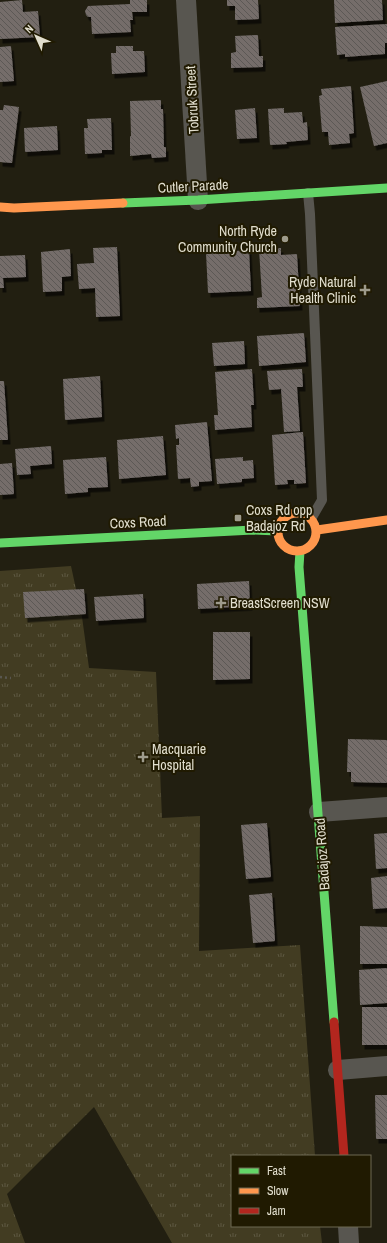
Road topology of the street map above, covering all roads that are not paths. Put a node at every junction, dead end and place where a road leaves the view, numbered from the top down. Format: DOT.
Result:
graph roads {
  1 [pos="186,0"];
  2 [pos="387,188"];
  3 [pos="308,193"];
  4 [pos="198,200"];
  5 [pos="0,207"];
  6 [pos="311,519"];
  7 [pos="387,520"];
  8 [pos="317,530"];
  9 [pos="278,531"];
  10 [pos="0,543"];
  11 [pos="300,552"];
  12 [pos="387,807"];
  13 [pos="319,812"];
  14 [pos="387,1066"];
  15 [pos="338,1070"];
  16 [pos="344,1155"];
  17 [pos="348,1227"];
  18 [pos="349,1243"];
  1 -- 4 [label="street, Tobruk Street"];
  2 -- 3 [label="street, Cutler Parade"];
  3 -- 4 [label="street, Cutler Parade"];
  3 -- 6 [label="lane"];
  4 -- 5 [label="street, Cutler Parade"];
  6 -- 8 [label="street"];
  6 -- 9 [label="street"];
  7 -- 8 [label="street"];
  8 -- 11 [label="street"];
  9 -- 10 [label="street, Coxs Road"];
  9 -- 11 [label="street"];
  11 -- 13 [label="street, Badajoz Road"];
  12 -- 13 [label="street"];
  13 -- 15 [label="street, Badajoz Road"];
  14 -- 15 [label="street"];
  15 -- 16 [label="street, Badajoz Road"];
  17 -- 18 [label="street"];
}
